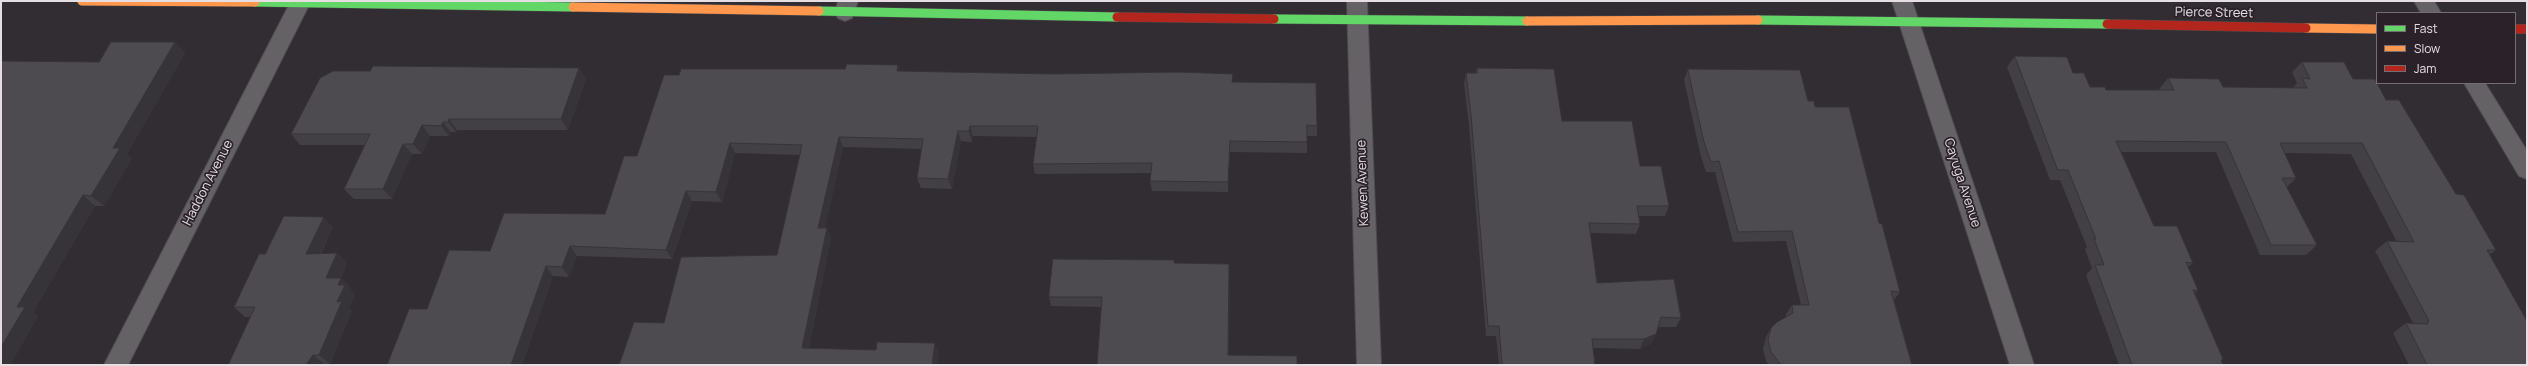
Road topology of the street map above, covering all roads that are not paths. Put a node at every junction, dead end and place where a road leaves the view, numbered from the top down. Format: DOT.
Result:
graph roads {
  1 [pos="82,1"];
  2 [pos="2424,1"];
  3 [pos="301,2"];
  4 [pos="847,7"];
  5 [pos="1357,11"];
  6 [pos="1905,11"];
  7 [pos="2430,12"];
  8 [pos="2376,29"];
  9 [pos="2516,29"];
  10 [pos="2527,29"];
  11 [pos="2475,84"];
  12 [pos="2527,170"];
  13 [pos="116,365"];
  14 [pos="1369,365"];
  15 [pos="2022,365"];
  1 -- 3 [label="street, Pierce Street"];
  2 -- 7 [label="street"];
  3 -- 4 [label="street, Pierce Street"];
  3 -- 13 [label="street, Haddon Avenue"];
  4 -- 5 [label="street, Pierce Street"];
  5 -- 6 [label="street, Pierce Street"];
  5 -- 14 [label="street, Kewen Avenue"];
  6 -- 8 [label="street, Pierce Street"];
  6 -- 15 [label="street, Cayuga Avenue"];
  9 -- 10 [label="street"];
  11 -- 12 [label="street"];
}
